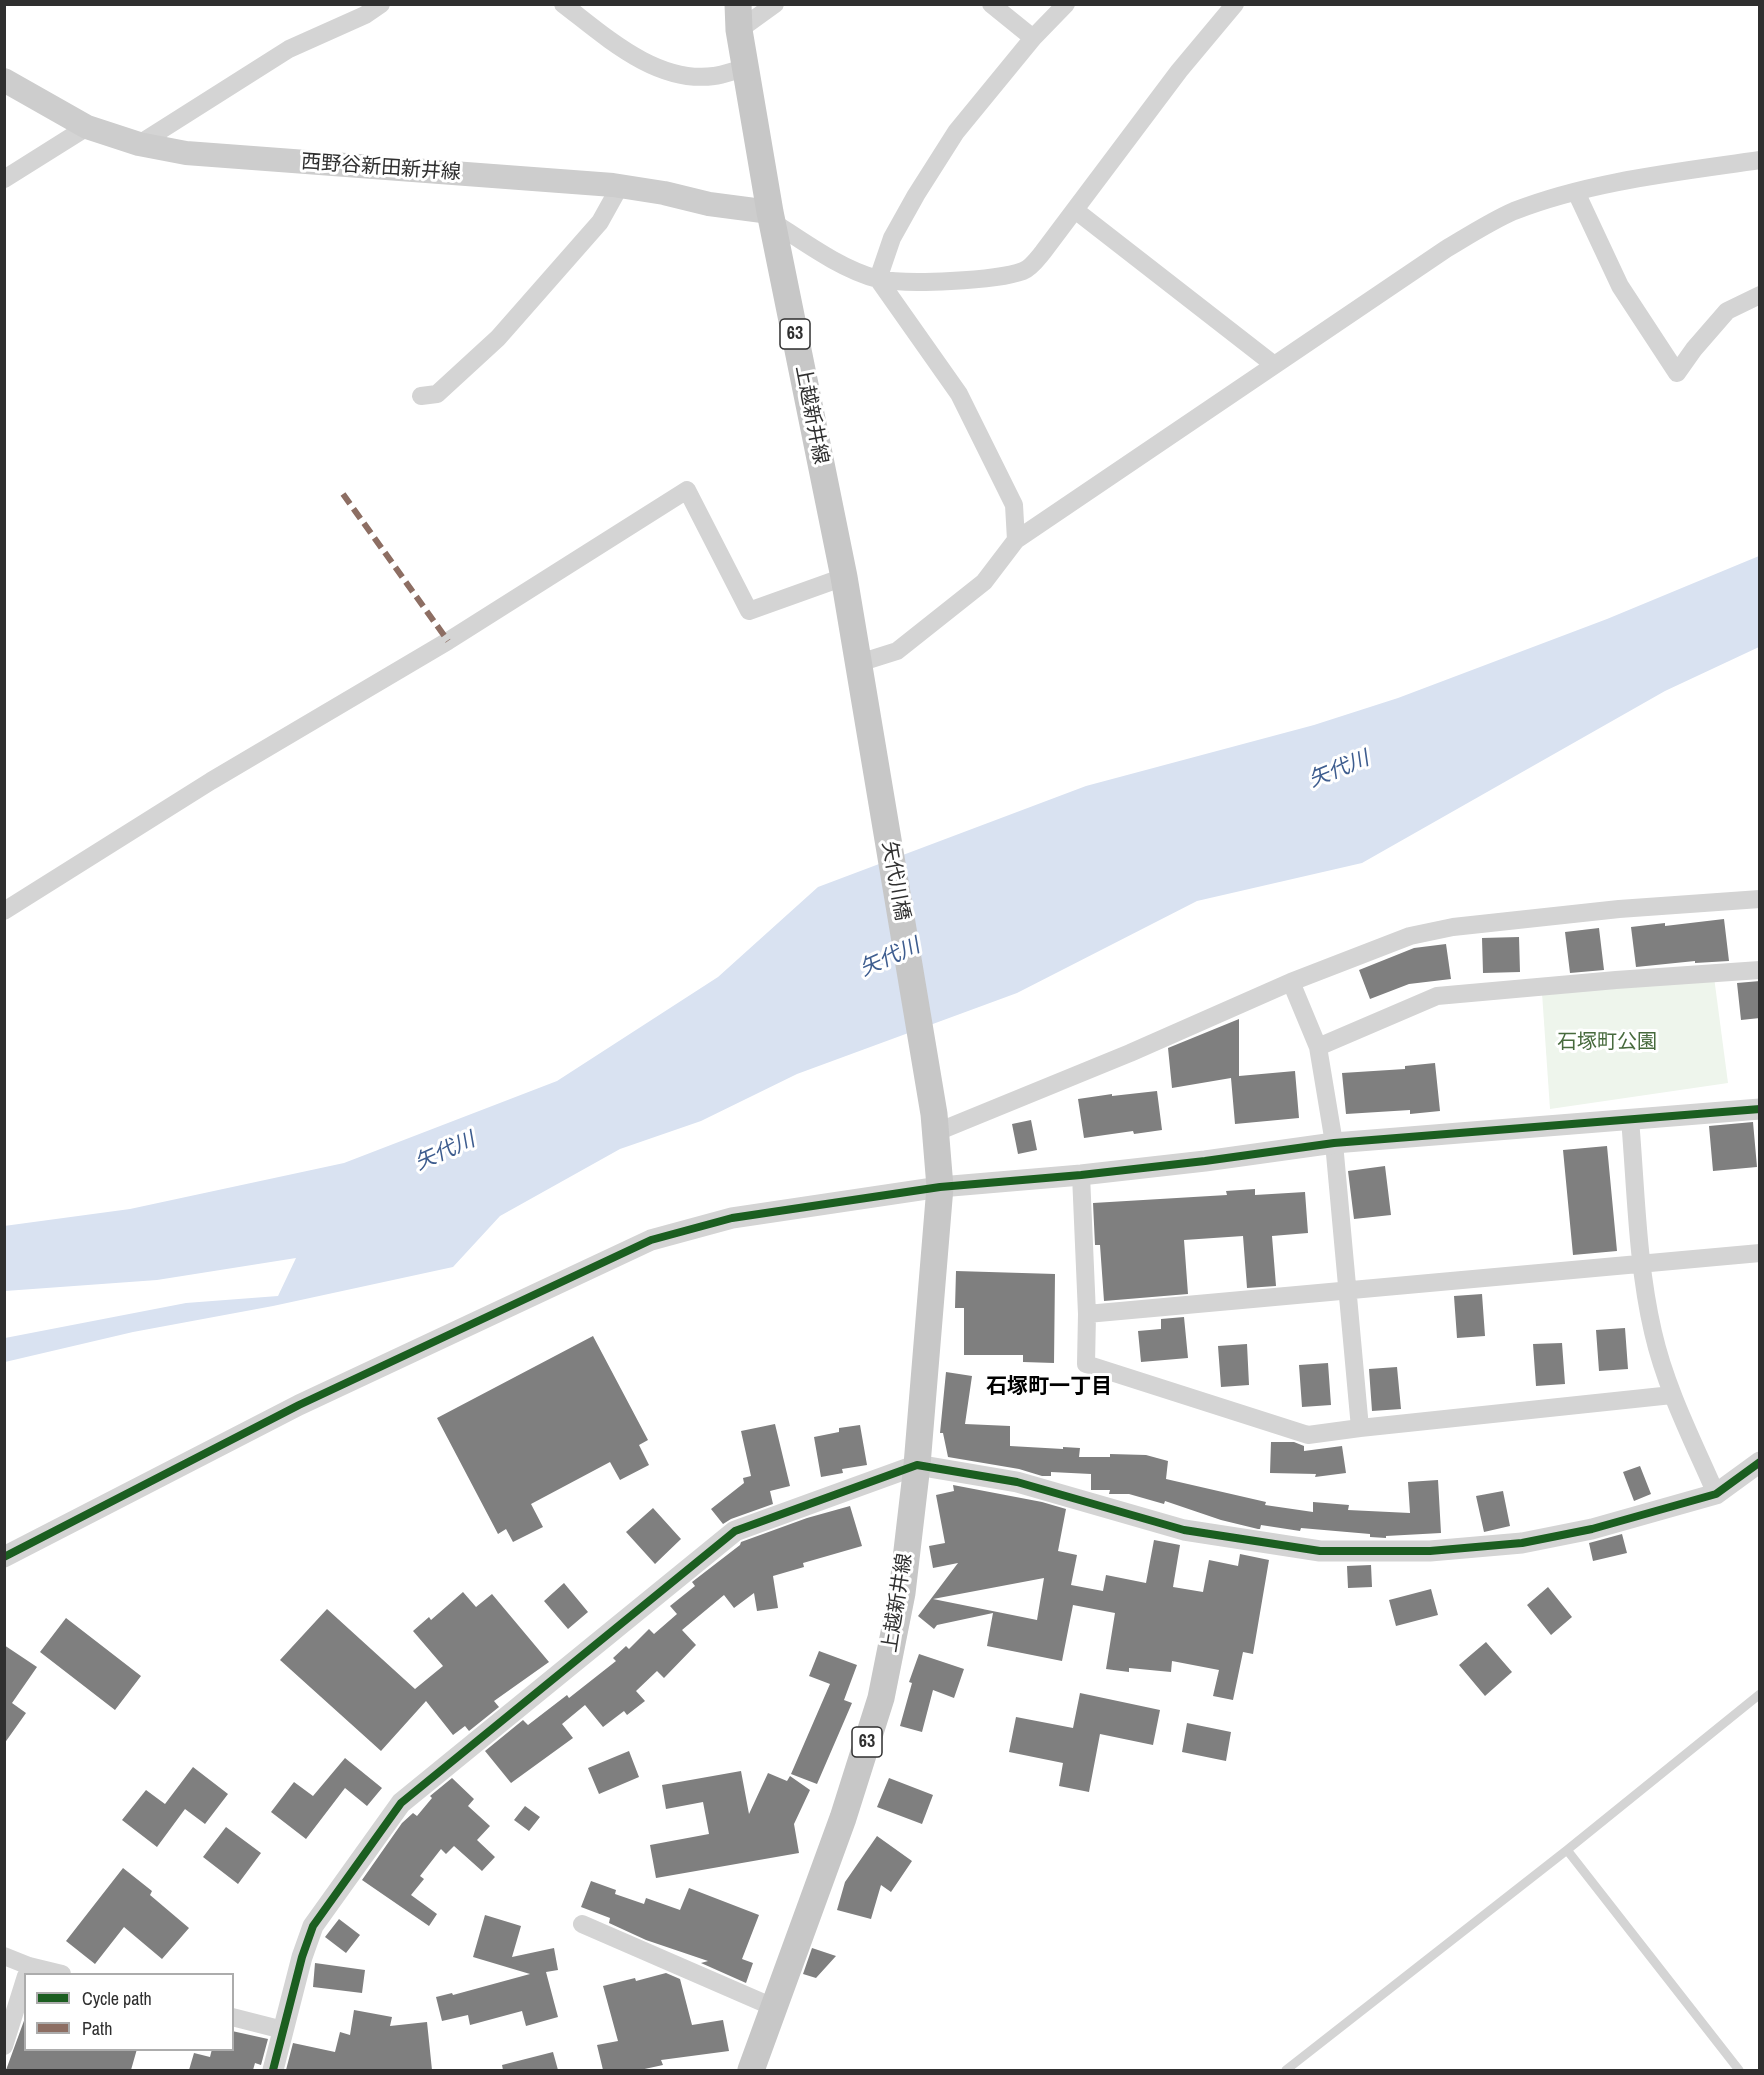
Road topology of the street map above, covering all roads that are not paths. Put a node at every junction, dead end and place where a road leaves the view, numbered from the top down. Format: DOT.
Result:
graph roads {
  1 [pos="381,4"];
  2 [pos="563,4"];
  3 [pos="775,4"];
  4 [pos="991,4"];
  5 [pos="1066,4"];
  6 [pos="1235,4"];
  7 [pos="738,17"];
  8 [pos="1033,38"];
  9 [pos="745,68"];
  10 [pos="4,80"];
  11 [pos="87,127"];
  12 [pos="139,144"];
  13 [pos="1760,160"];
  14 [pos="4,179"];
  15 [pos="620,186"];
  16 [pos="1576,192"];
  17 [pos="1075,210"];
  18 [pos="772,217"];
  19 [pos="878,279"];
  20 [pos="1760,295"];
  21 [pos="1273,364"];
  22 [pos="421,396"];
  23 [pos="1017,540"];
  24 [pos="844,577"];
  25 [pos="860,663"];
  26 [pos="867,719"];
  27 [pos="1760,899"];
  28 [pos="4,911"];
  29 [pos="1760,970"];
  30 [pos="1291,982"];
  31 [pos="1318,1047"];
  32 [pos="1760,1108"];
  33 [pos="1630,1119"];
  34 [pos="935,1123"];
  35 [pos="1334,1143"];
  36 [pos="1081,1175"];
  37 [pos="940,1187"];
  38 [pos="1760,1253"];
  39 [pos="1642,1264"];
  40 [pos="1348,1290"];
  41 [pos="1087,1314"];
  42 [pos="1672,1395"];
  43 [pos="1360,1428"];
  44 [pos="1760,1462"];
  45 [pos="917,1466"];
  46 [pos="1716,1494"];
  47 [pos="4,1557"];
  48 [pos="1760,1694"];
  49 [pos="1567,1850"];
  50 [pos="582,1924"];
  51 [pos="4,1956"];
  52 [pos="27,1972"];
  53 [pos="44,1973"];
  54 [pos="24,1982"];
  55 [pos="773,2007"];
  56 [pos="234,2018"];
  57 [pos="283,2030"];
  58 [pos="4,2046"];
  59 [pos="273,2070"];
  60 [pos="751,2070"];
  61 [pos="1286,2070"];
  62 [pos="1739,2070"];
  1 -- 12 [label="street"];
  2 -- 9 [label="street"];
  3 -- 7 [label="street"];
  4 -- 8 [label="street"];
  5 -- 8 [label="street"];
  6 -- 17 [label="street"];
  7 -- 9 [label="main road, 上越新井線 / 63"];
  8 -- 19 [label="street"];
  9 -- 18 [label="main road, 上越新井線 / 63"];
  10 -- 11 [label="main road, 西野谷新田新井線"];
  11 -- 12 [label="main road, 西野谷新田新井線"];
  11 -- 14 [label="street"];
  12 -- 15 [label="main road, 西野谷新田新井線"];
  13 -- 16 [label="street"];
  15 -- 18 [label="main road, 西野谷新田新井線"];
  15 -- 22 [label="street"];
  16 -- 20 [label="street"];
  16 -- 21 [label="street"];
  17 -- 19 [label="street"];
  17 -- 21 [label="street"];
  18 -- 19 [label="street"];
  18 -- 24 [label="main road, 上越新井線 / 63"];
  19 -- 23 [label="street"];
  21 -- 23 [label="street"];
  23 -- 25 [label="street"];
  24 -- 25 [label="main road, 上越新井線 / 63"];
  24 -- 28 [label="street"];
  25 -- 26 [label="main road, 上越新井線 / 63"];
  26 -- 34 [label="main road, 矢代川橋 / 63"];
  27 -- 30 [label="street"];
  29 -- 31 [label="street"];
  30 -- 31 [label="street"];
  30 -- 34 [label="street"];
  31 -- 35 [label="street"];
  32 -- 33 [label="street"];
  33 -- 35 [label="street"];
  33 -- 39 [label="street"];
  34 -- 37 [label="main road, 上越新井線 / 63"];
  35 -- 36 [label="street"];
  35 -- 40 [label="street"];
  36 -- 37 [label="street"];
  36 -- 41 [label="street"];
  37 -- 45 [label="main road, 上越新井線 / 63"];
  37 -- 47 [label="street"];
  38 -- 39 [label="street"];
  39 -- 40 [label="street"];
  39 -- 42 [label="street"];
  40 -- 41 [label="street"];
  40 -- 43 [label="street"];
  41 -- 43 [label="street"];
  42 -- 43 [label="street"];
  42 -- 46 [label="street"];
  44 -- 46 [label="street"];
  45 -- 46 [label="street"];
  45 -- 55 [label="main road, 上越新井線 / 63"];
  45 -- 57 [label="street"];
  48 -- 49 [label="lane"];
  49 -- 61 [label="lane"];
  49 -- 62 [label="lane"];
  50 -- 55 [label="street"];
  51 -- 52 [label="street"];
  52 -- 53 [label="street"];
  54 -- 58 [label="street"];
  55 -- 60 [label="main road, 上越新井線 / 63"];
  56 -- 57 [label="street"];
  57 -- 59 [label="street"];
}
